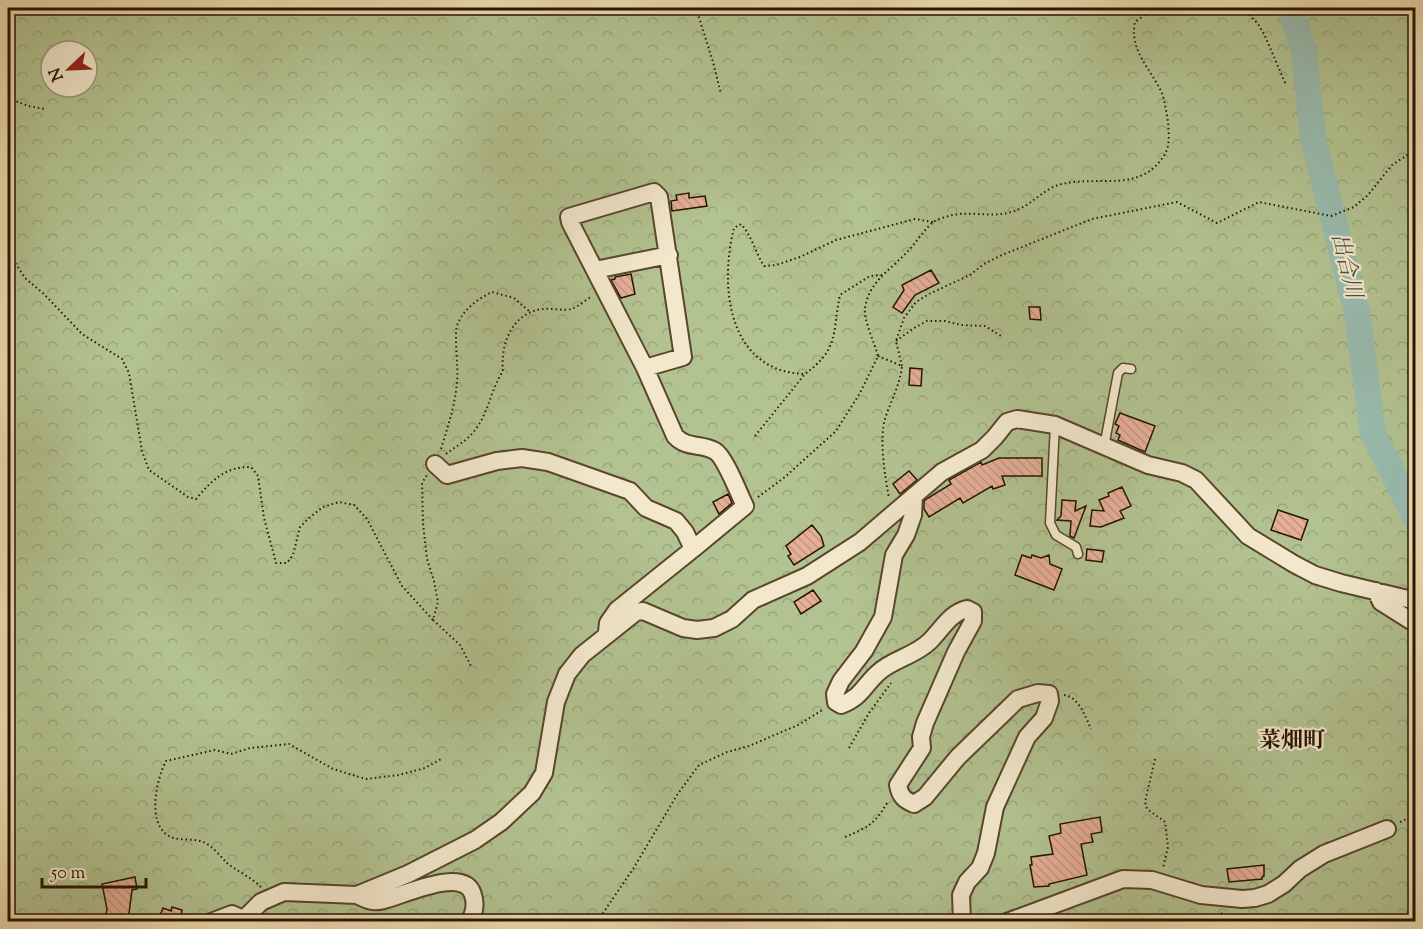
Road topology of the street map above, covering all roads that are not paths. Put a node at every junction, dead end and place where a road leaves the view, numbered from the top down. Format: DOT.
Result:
graph roads {
  1 [pos="669,255"];
  2 [pos="594,270"];
  3 [pos="645,368"];
  4 [pos="1131,369"];
  5 [pos="1055,425"];
  6 [pos="1104,447"];
  7 [pos="435,464"];
  8 [pos="914,496"];
  9 [pos="693,549"];
  10 [pos="1078,554"];
  11 [pos="1376,591"];
  12 [pos="1416,601"];
  13 [pos="1416,624"];
  14 [pos="606,636"];
  15 [pos="1387,829"];
  16 [pos="357,896"];
  17 [pos="242,920"];
  18 [pos="211,921"];
  19 [pos="470,921"];
  20 [pos="963,921"];
  21 [pos="1006,921"];
  1 -- 2 [label="street"];
  1 -- 2 [label="street"];
  1 -- 3 [label="street"];
  2 -- 3 [label="street"];
  3 -- 9 [label="street"];
  4 -- 6 [label="lane"];
  5 -- 6 [label="street"];
  5 -- 8 [label="street"];
  5 -- 10 [label="lane"];
  6 -- 11 [label="street"];
  7 -- 9 [label="street"];
  8 -- 14 [label="street"];
  8 -- 20 [label="street"];
  9 -- 14 [label="street"];
  11 -- 12 [label="street"];
  11 -- 13 [label="street"];
  14 -- 16 [label="street"];
  15 -- 21 [label="street"];
  16 -- 17 [label="street"];
  16 -- 19 [label="street"];
  17 -- 18 [label="street"];
}
